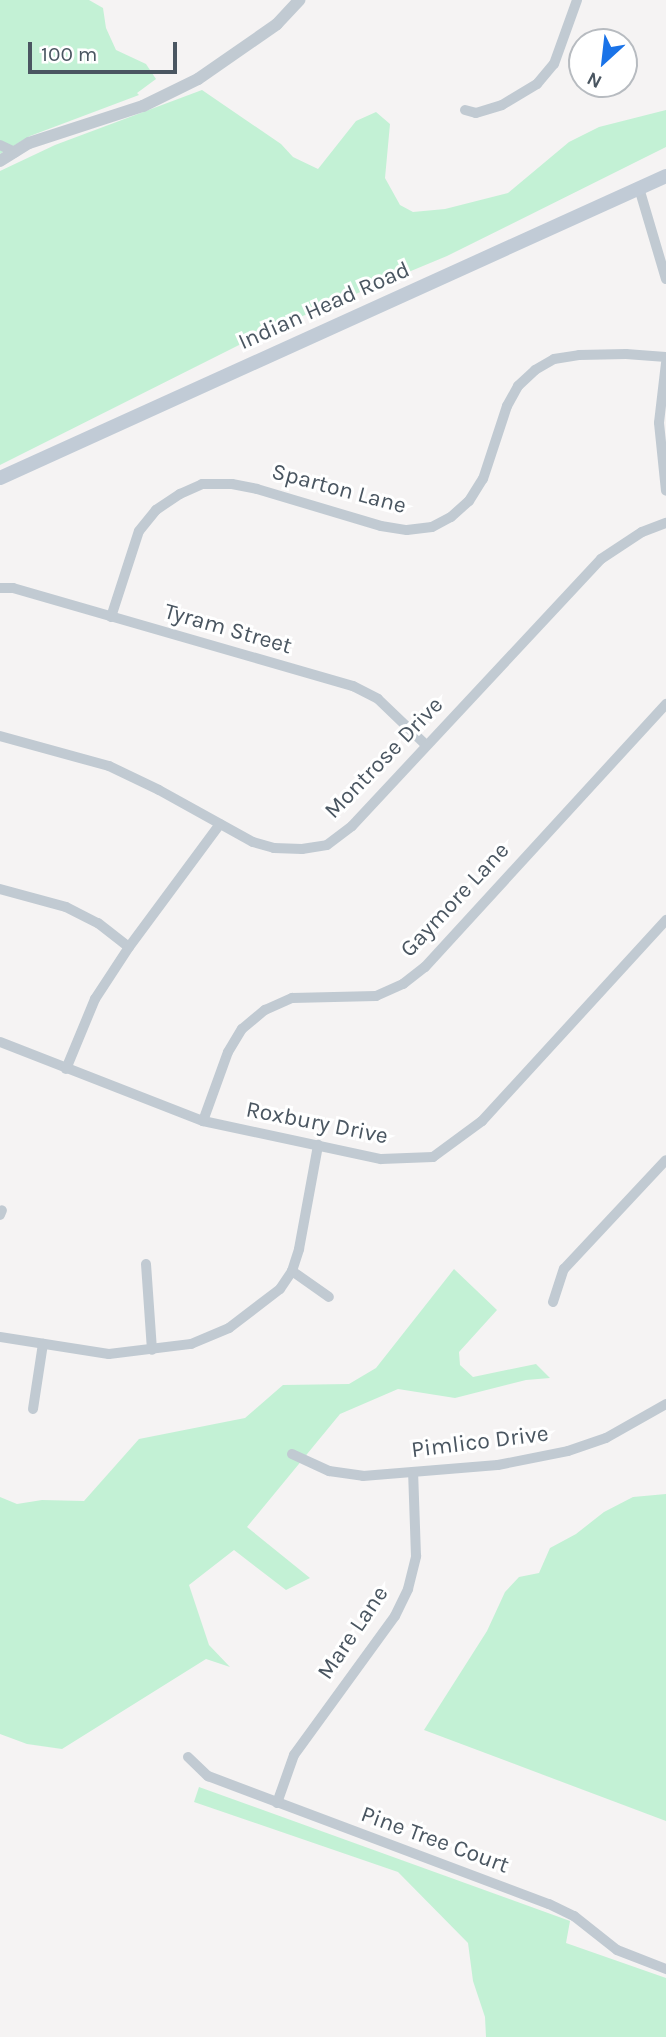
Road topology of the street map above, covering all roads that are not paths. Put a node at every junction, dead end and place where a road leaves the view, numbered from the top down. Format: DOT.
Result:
graph roads {
  1 [pos="299,0"];
  2 [pos="578,0"];
  3 [pos="466,110"];
  4 [pos="0,145"];
  5 [pos="15,152"];
  6 [pos="0,161"];
  7 [pos="666,176"];
  8 [pos="639,188"];
  9 [pos="666,274"];
  10 [pos="666,358"];
  11 [pos="666,363"];
  12 [pos="0,478"];
  13 [pos="666,491"];
  14 [pos="666,523"];
  15 [pos="0,588"];
  16 [pos="111,617"];
  17 [pos="666,704"];
  18 [pos="0,736"];
  19 [pos="426,745"];
  20 [pos="220,824"];
  21 [pos="0,889"];
  22 [pos="666,920"];
  23 [pos="129,947"];
  24 [pos="0,1042"];
  25 [pos="66,1069"];
  26 [pos="203,1122"];
  27 [pos="318,1145"];
  28 [pos="666,1160"];
  29 [pos="146,1264"];
  30 [pos="292,1270"];
  31 [pos="329,1297"];
  32 [pos="553,1302"];
  33 [pos="0,1337"];
  34 [pos="43,1344"];
  35 [pos="152,1350"];
  36 [pos="666,1404"];
  37 [pos="33,1409"];
  38 [pos="292,1454"];
  39 [pos="413,1472"];
  40 [pos="188,1757"];
  41 [pos="277,1803"];
  42 [pos="666,1969"];
  1 -- 5 [label="street"];
  2 -- 3 [label="street"];
  4 -- 5 [label="street"];
  5 -- 6 [label="street"];
  7 -- 8 [label="main road, Indian Head Road"];
  8 -- 9 [label="street"];
  8 -- 12 [label="main road, Indian Head Road"];
  10 -- 16 [label="street, Sparton Lane"];
  11 -- 13 [label="street"];
  14 -- 19 [label="street, Montrose Drive"];
  15 -- 16 [label="street, Tyram Street"];
  16 -- 19 [label="street, Tyram Street"];
  17 -- 26 [label="street, Gaymore Lane"];
  18 -- 20 [label="street, Montrose Drive"];
  19 -- 20 [label="street, Montrose Drive"];
  20 -- 23 [label="street"];
  21 -- 23 [label="street"];
  22 -- 27 [label="street, Roxbury Drive"];
  23 -- 25 [label="street"];
  24 -- 25 [label="street, Roxbury Drive"];
  25 -- 26 [label="street, Roxbury Drive"];
  26 -- 27 [label="street, Roxbury Drive"];
  27 -- 30 [label="street"];
  28 -- 32 [label="street"];
  29 -- 35 [label="street"];
  30 -- 31 [label="street"];
  30 -- 35 [label="street"];
  33 -- 34 [label="street"];
  34 -- 35 [label="street"];
  34 -- 37 [label="street"];
  36 -- 39 [label="street, Pimlico Drive"];
  38 -- 39 [label="street, Pimlico Drive"];
  39 -- 41 [label="street, Mare Lane"];
  40 -- 41 [label="street, Pine Tree Court"];
  41 -- 42 [label="street, Pine Tree Court"];
}
